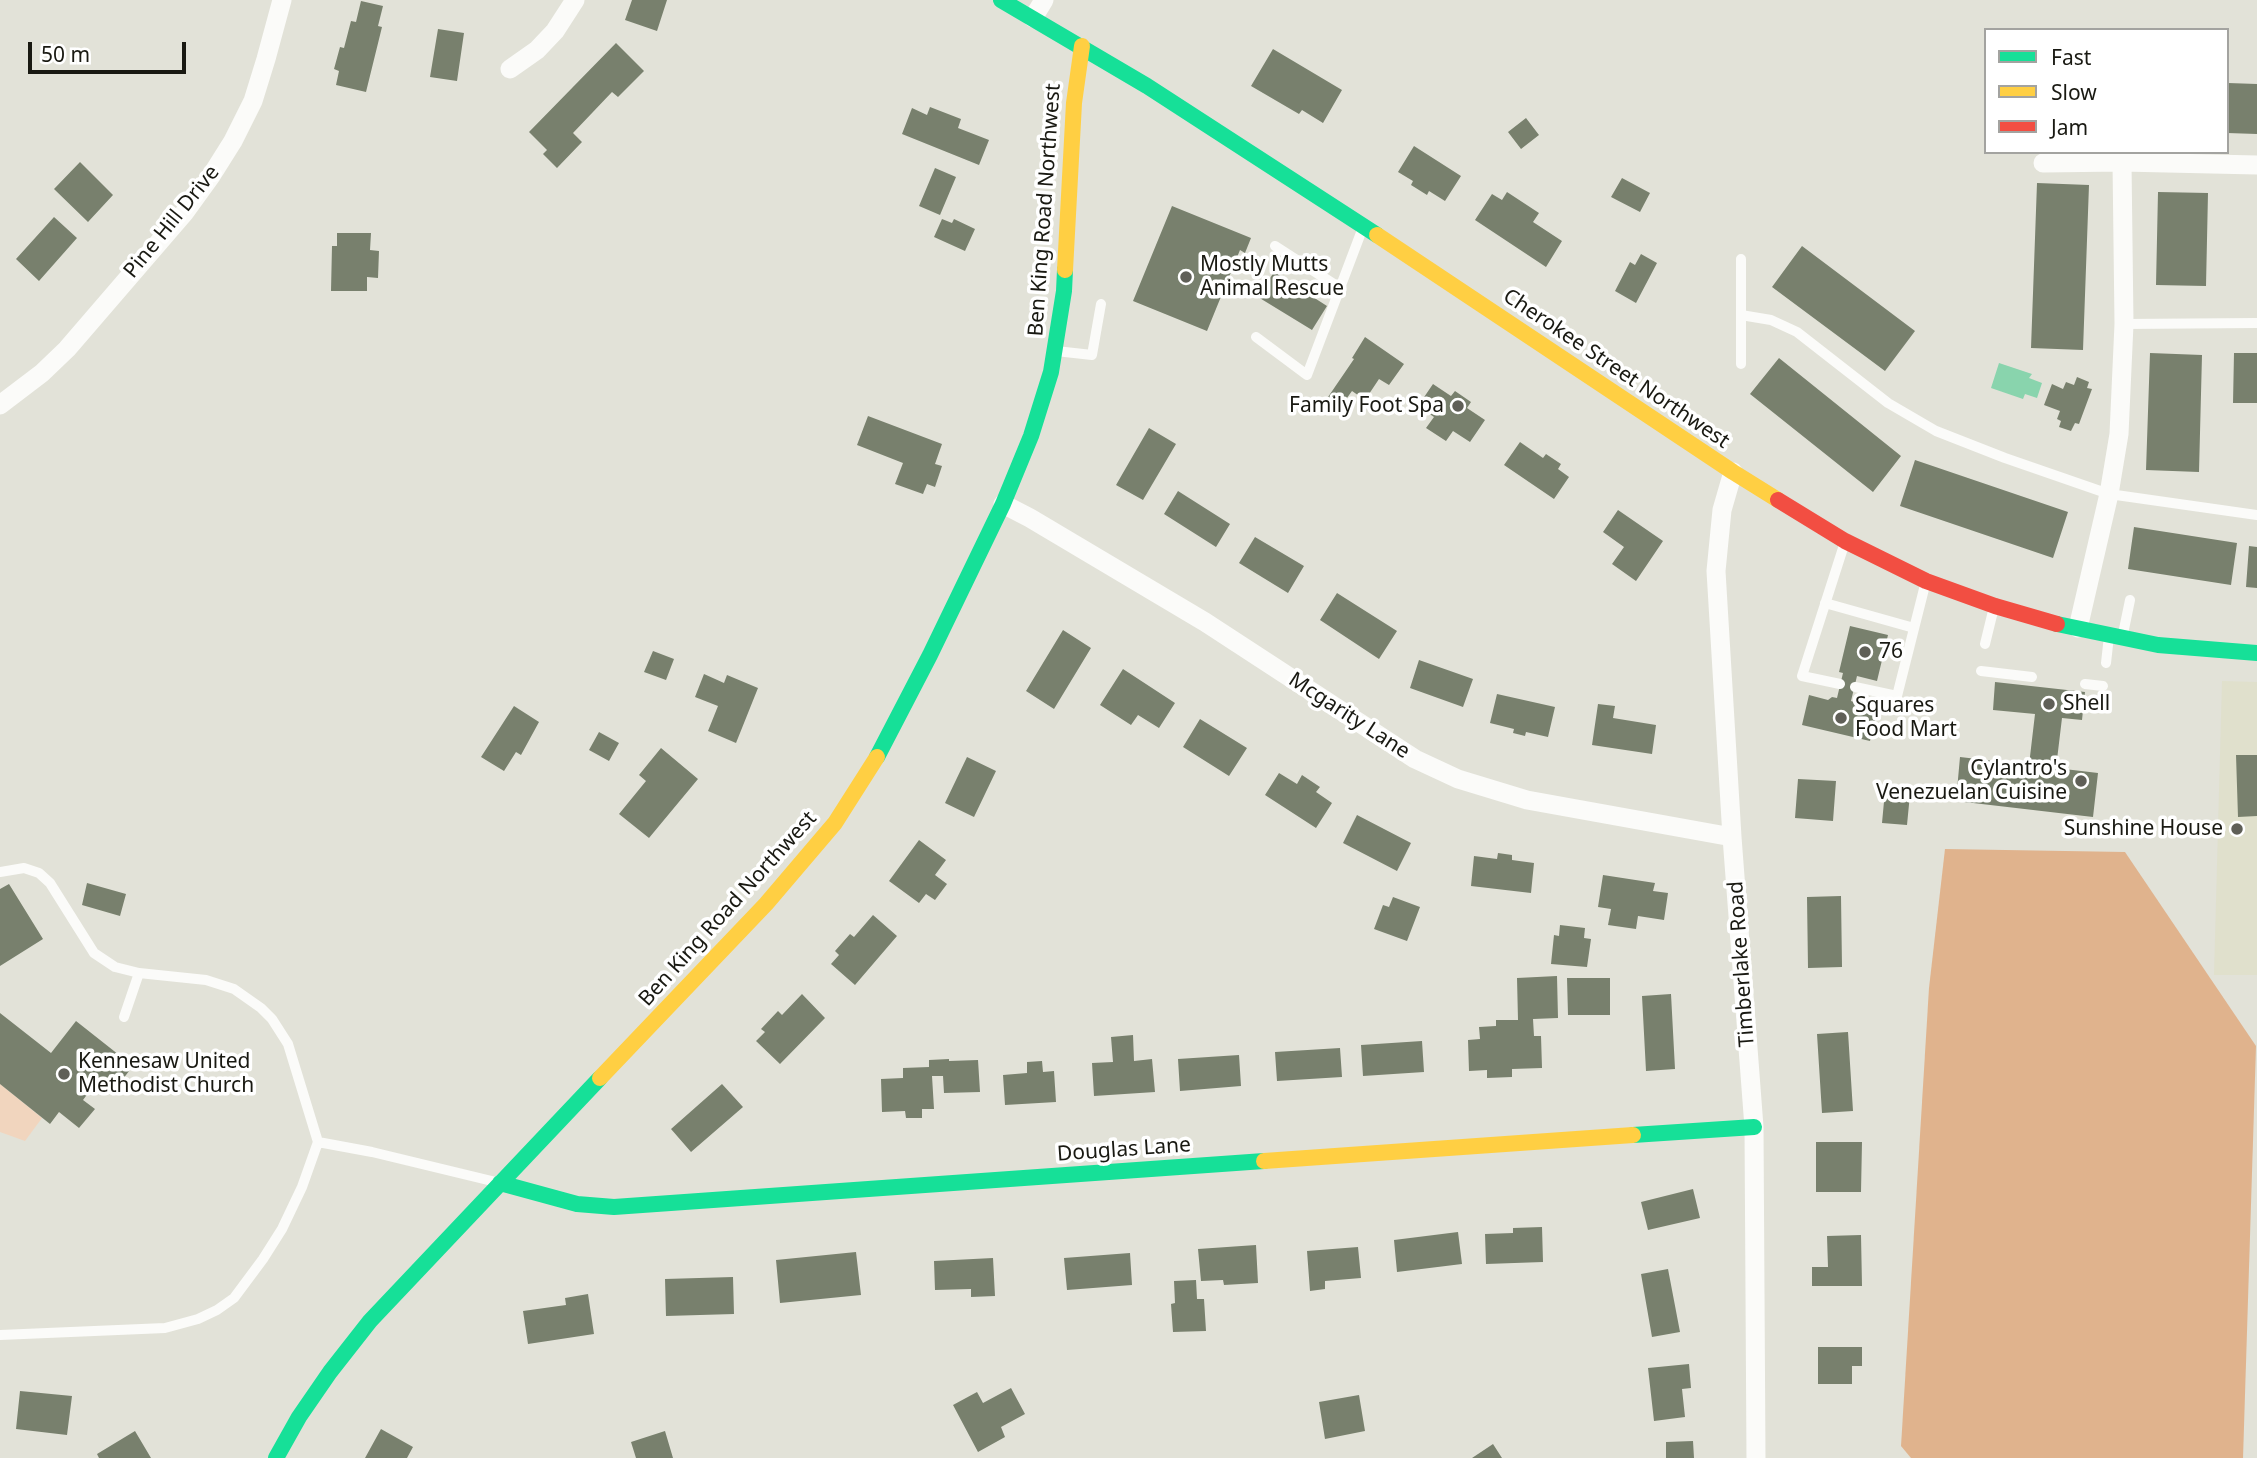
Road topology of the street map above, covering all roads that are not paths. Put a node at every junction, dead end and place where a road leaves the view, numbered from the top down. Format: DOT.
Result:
graph roads {
  1 [pos="282,0"];
  2 [pos="575,0"];
  3 [pos="1001,0"];
  4 [pos="1044,0"];
  5 [pos="1033,18"];
  6 [pos="1082,47"];
  7 [pos="510,69"];
  8 [pos="2122,162"];
  9 [pos="2043,163"];
  10 [pos="2257,165"];
  11 [pos="1363,226"];
  12 [pos="1275,246"];
  13 [pos="1741,259"];
  14 [pos="1340,288"];
  15 [pos="1101,304"];
  16 [pos="1741,316"];
  17 [pos="2257,323"];
  18 [pos="2124,324"];
  19 [pos="1256,337"];
  20 [pos="1055,351"];
  21 [pos="1741,364"];
  22 [pos="0,405"];
  23 [pos="1733,472"];
  24 [pos="2109,494"];
  25 [pos="1003,504"];
  26 [pos="2257,515"];
  27 [pos="1845,541"];
  28 [pos="1926,581"];
  29 [pos="2130,600"];
  30 [pos="1825,603"];
  31 [pos="1995,606"];
  32 [pos="1914,628"];
  33 [pos="2078,628"];
  34 [pos="2116,637"];
  35 [pos="1985,644"];
  36 [pos="2257,653"];
  37 [pos="2106,663"];
  38 [pos="1982,671"];
  39 [pos="2032,677"];
  40 [pos="1840,684"];
  41 [pos="2085,684"];
  42 [pos="2103,686"];
  43 [pos="1855,687"];
  44 [pos="1732,837"];
  45 [pos="0,872"];
  46 [pos="138,973"];
  47 [pos="124,1017"];
  48 [pos="1754,1127"];
  49 [pos="318,1142"];
  50 [pos="500,1183"];
  51 [pos="0,1335"];
  52 [pos="276,1458"];
  53 [pos="1756,1458"];
  1 -- 22 [label="street, Pine Hill Drive"];
  2 -- 7 [label="street"];
  3 -- 5 [label="street, Cherokee Street Northwest"];
  4 -- 5 [label="street"];
  5 -- 6 [label="street, Cherokee Street Northwest"];
  6 -- 11 [label="street, Cherokee Street Northwest"];
  6 -- 20 [label="street, Ben King Road Northwest"];
  8 -- 9 [label="street"];
  8 -- 10 [label="street"];
  8 -- 18 [label="street"];
  11 -- 14 [label="lane"];
  11 -- 23 [label="street, Cherokee Street Northwest"];
  12 -- 14 [label="lane"];
  13 -- 16 [label="lane"];
  14 -- 19 [label="lane"];
  15 -- 20 [label="lane"];
  16 -- 21 [label="lane"];
  16 -- 24 [label="lane"];
  17 -- 18 [label="lane"];
  18 -- 24 [label="street"];
  20 -- 25 [label="street, Ben King Road Northwest"];
  23 -- 27 [label="street, Cherokee Street Northwest"];
  23 -- 44 [label="street, Timberlake Road"];
  24 -- 26 [label="lane"];
  24 -- 33 [label="street"];
  25 -- 44 [label="street, Mcgarity Lane"];
  25 -- 50 [label="street, Ben King Road Northwest"];
  27 -- 28 [label="street, Cherokee Street Northwest"];
  27 -- 30 [label="lane"];
  28 -- 31 [label="street, Cherokee Street Northwest"];
  28 -- 32 [label="lane"];
  29 -- 34 [label="lane"];
  30 -- 32 [label="lane"];
  30 -- 40 [label="lane"];
  31 -- 33 [label="street, Cherokee Street Northwest"];
  31 -- 35 [label="lane"];
  32 -- 43 [label="lane"];
  33 -- 34 [label="street, Cherokee Street Northwest"];
  34 -- 36 [label="street, Cherokee Street Northwest"];
  34 -- 37 [label="lane"];
  38 -- 39 [label="lane"];
  41 -- 42 [label="lane"];
  44 -- 48 [label="street, Timberlake Road"];
  45 -- 46 [label="lane"];
  46 -- 47 [label="lane"];
  46 -- 49 [label="lane"];
  48 -- 50 [label="street, Douglas Lane"];
  48 -- 53 [label="street, Timberlake Road"];
  49 -- 50 [label="lane"];
  49 -- 51 [label="lane"];
  50 -- 52 [label="street, Ben King Road Northwest"];
}
